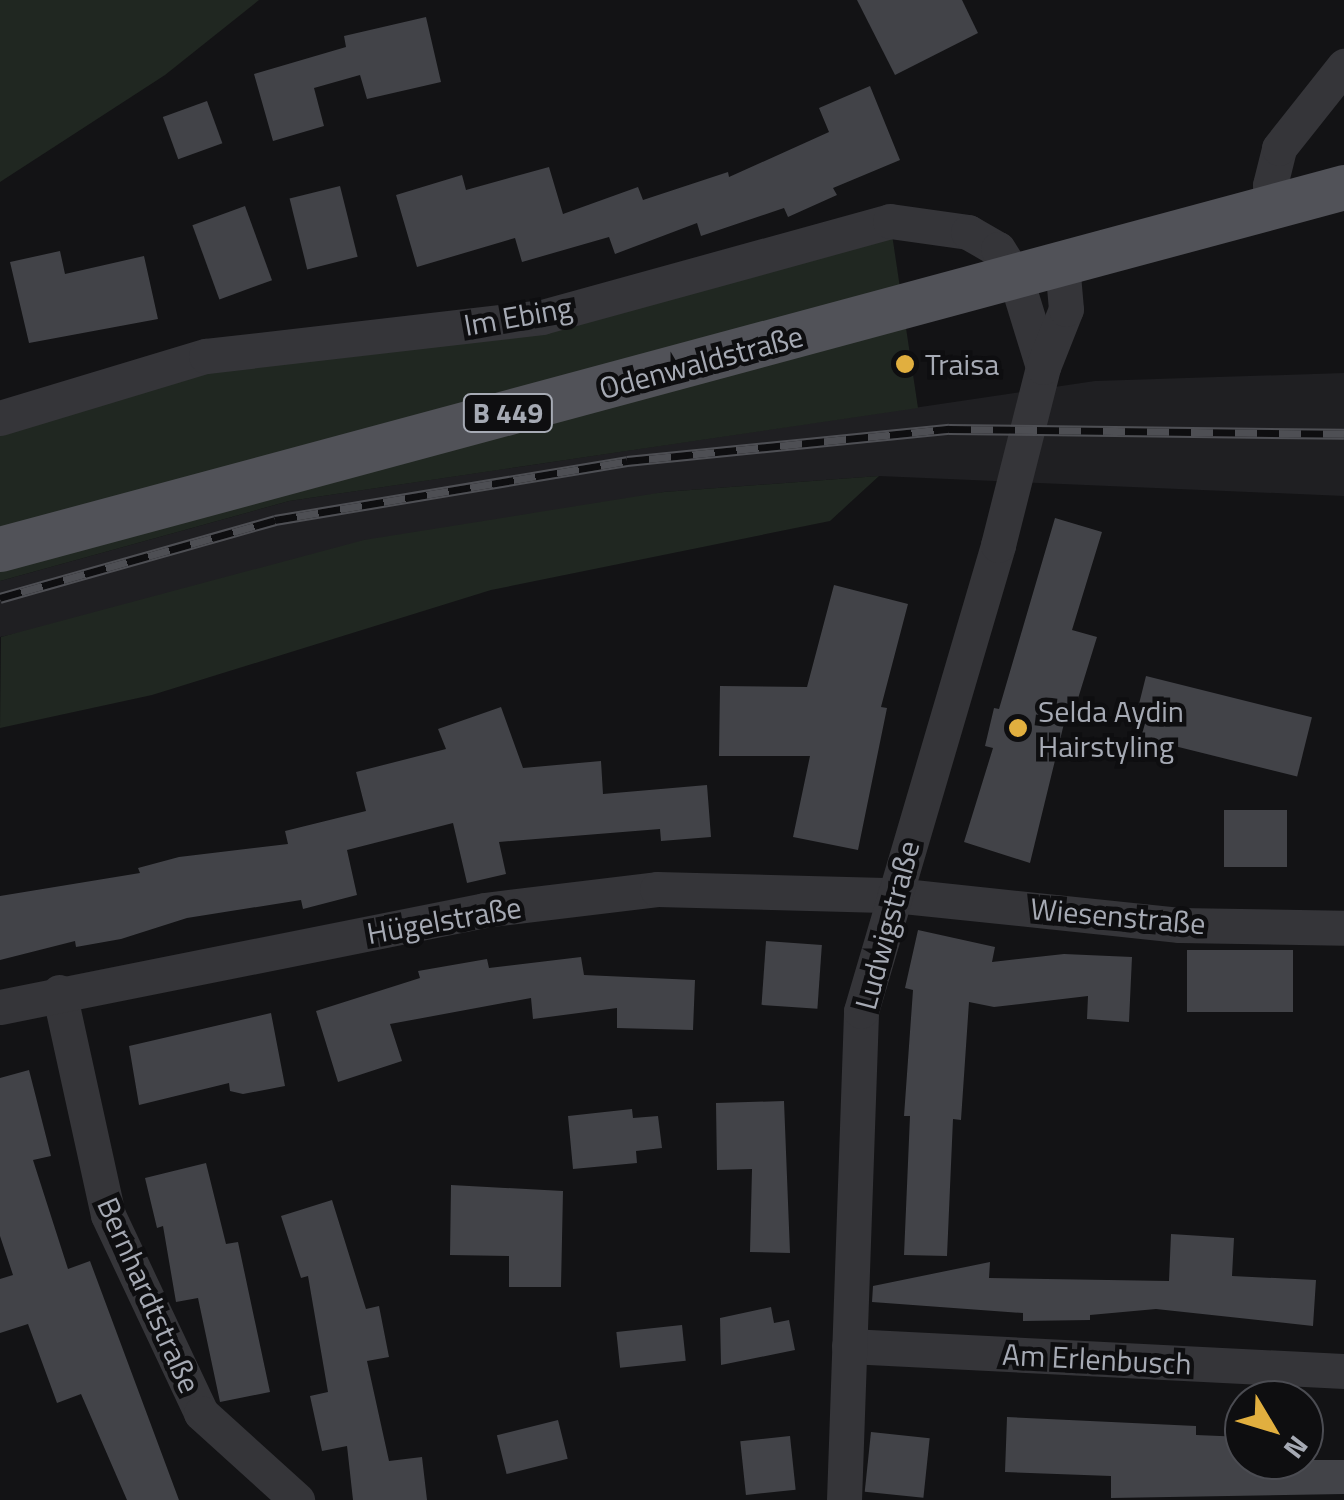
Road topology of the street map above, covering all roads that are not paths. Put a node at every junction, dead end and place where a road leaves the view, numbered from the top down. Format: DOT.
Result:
graph roads {
  1 [pos="1344,66"];
  2 [pos="1344,187"];
  3 [pos="1274,206"];
  4 [pos="1062,264"];
  5 [pos="1015,276"];
  6 [pos="1043,368"];
  7 [pos="0,418"];
  8 [pos="0,549"];
  9 [pos="894,894"];
  10 [pos="1344,928"];
  11 [pos="58,992"];
  12 [pos="0,1007"];
  13 [pos="849,1346"];
  14 [pos="1344,1372"];
  15 [pos="297,1500"];
  16 [pos="844,1500"];
  1 -- 3 [label="street"];
  2 -- 3 [label="main road, Odenwaldstraße / B 449"];
  3 -- 4 [label="main road, Odenwaldstraße / B 449"];
  4 -- 5 [label="main road, Odenwaldstraße / B 449"];
  4 -- 6 [label="street, Ludwigstraße"];
  5 -- 6 [label="street"];
  5 -- 7 [label="street, Im Ebing"];
  5 -- 8 [label="main road, Odenwaldstraße / B 449"];
  6 -- 9 [label="street, Ludwigstraße"];
  9 -- 10 [label="street, Wiesenstraße"];
  9 -- 11 [label="street, Hügelstraße"];
  9 -- 13 [label="street, Ludwigstraße"];
  11 -- 12 [label="street, Hügelstraße"];
  11 -- 15 [label="street, Bernhardtstraße"];
  13 -- 14 [label="street, Am Erlenbusch"];
  13 -- 16 [label="street, Ludwigstraße"];
}
